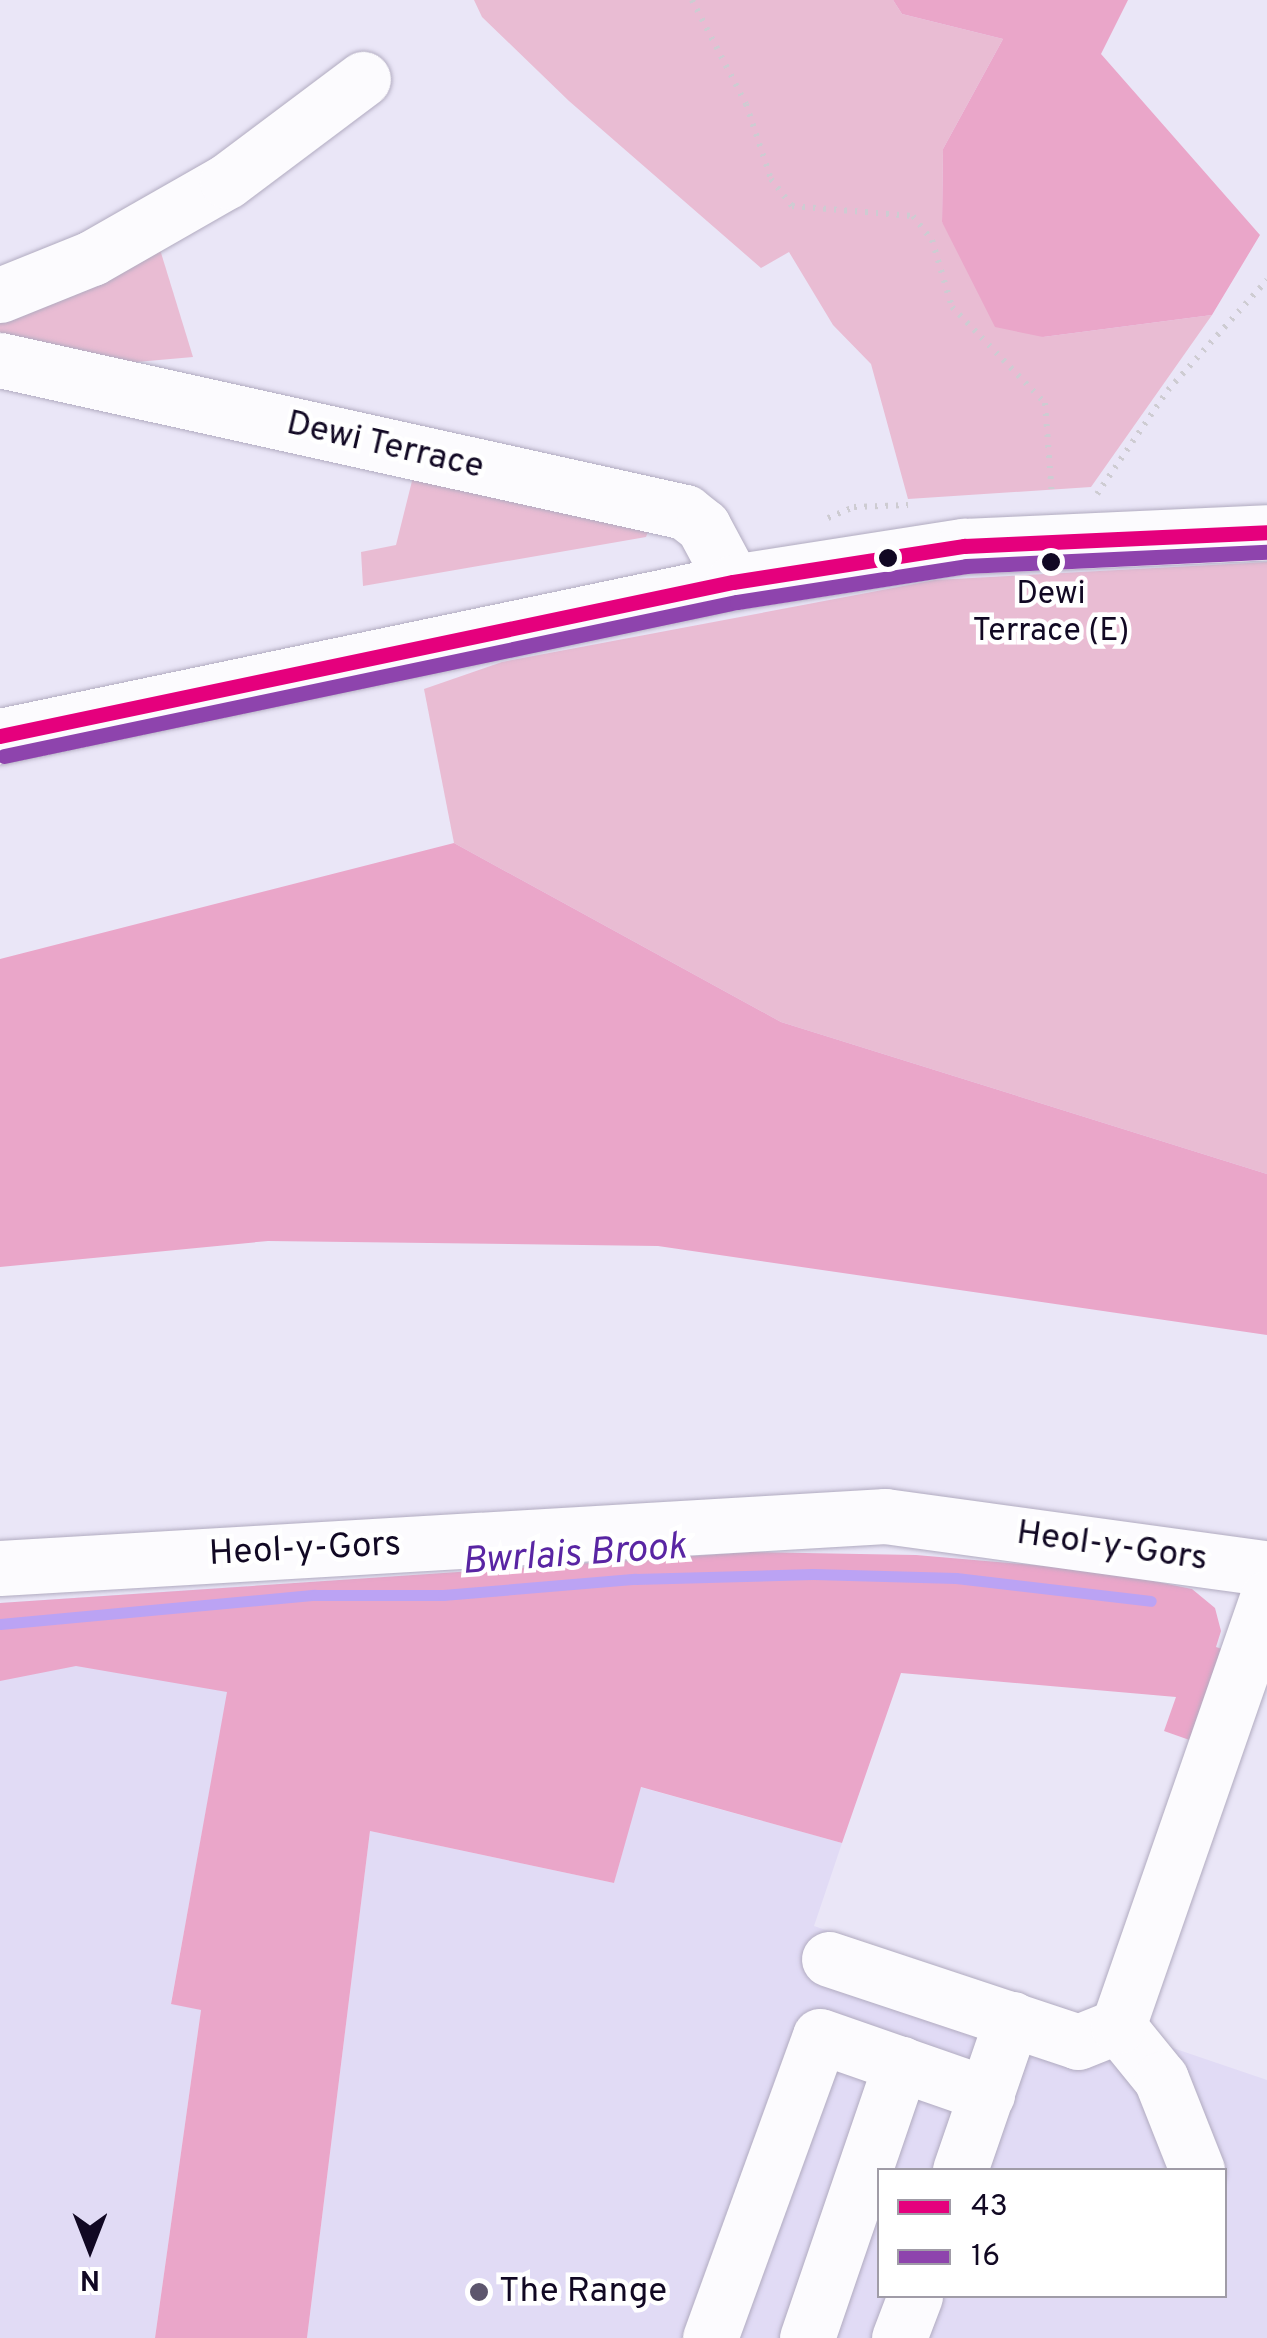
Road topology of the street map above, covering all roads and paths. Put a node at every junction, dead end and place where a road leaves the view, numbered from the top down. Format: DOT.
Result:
graph roads {
  1 [pos="692,0"];
  2 [pos="363,79"];
  3 [pos="1267,280"];
  4 [pos="0,295"];
  5 [pos="0,360"];
  6 [pos="1097,496"];
  7 [pos="1052,499"];
  8 [pos="1267,532"];
  9 [pos="734,582"];
  10 [pos="0,736"];
  11 [pos="0,1568"];
  12 [pos="1267,1568"];
  13 [pos="1267,1598"];
  14 [pos="829,1959"];
  15 [pos="1012,2019"];
  16 [pos="1118,2026"];
  17 [pos="901,2064"];
  18 [pos="987,2094"];
  19 [pos="961,2168"];
  20 [pos="1197,2168"];
  21 [pos="914,2298"];
  22 [pos="710,2338"];
  23 [pos="807,2338"];
  24 [pos="900,2338"];
  1 -- 7 [label="path"];
  2 -- 4 [label="street"];
  3 -- 6 [label="path"];
  5 -- 9 [label="street, Dewi Terrace"];
  8 -- 9 [label="street"];
  9 -- 10 [label="street"];
  11 -- 12 [label="street, Heol-y-Gors"];
  13 -- 16 [label="street"];
  14 -- 15 [label="street"];
  15 -- 16 [label="street"];
  15 -- 18 [label="street"];
  16 -- 20 [label="street"];
  17 -- 18 [label="street"];
  17 -- 22 [label="street"];
  17 -- 23 [label="street"];
  18 -- 19 [label="street"];
  21 -- 24 [label="street"];
}
